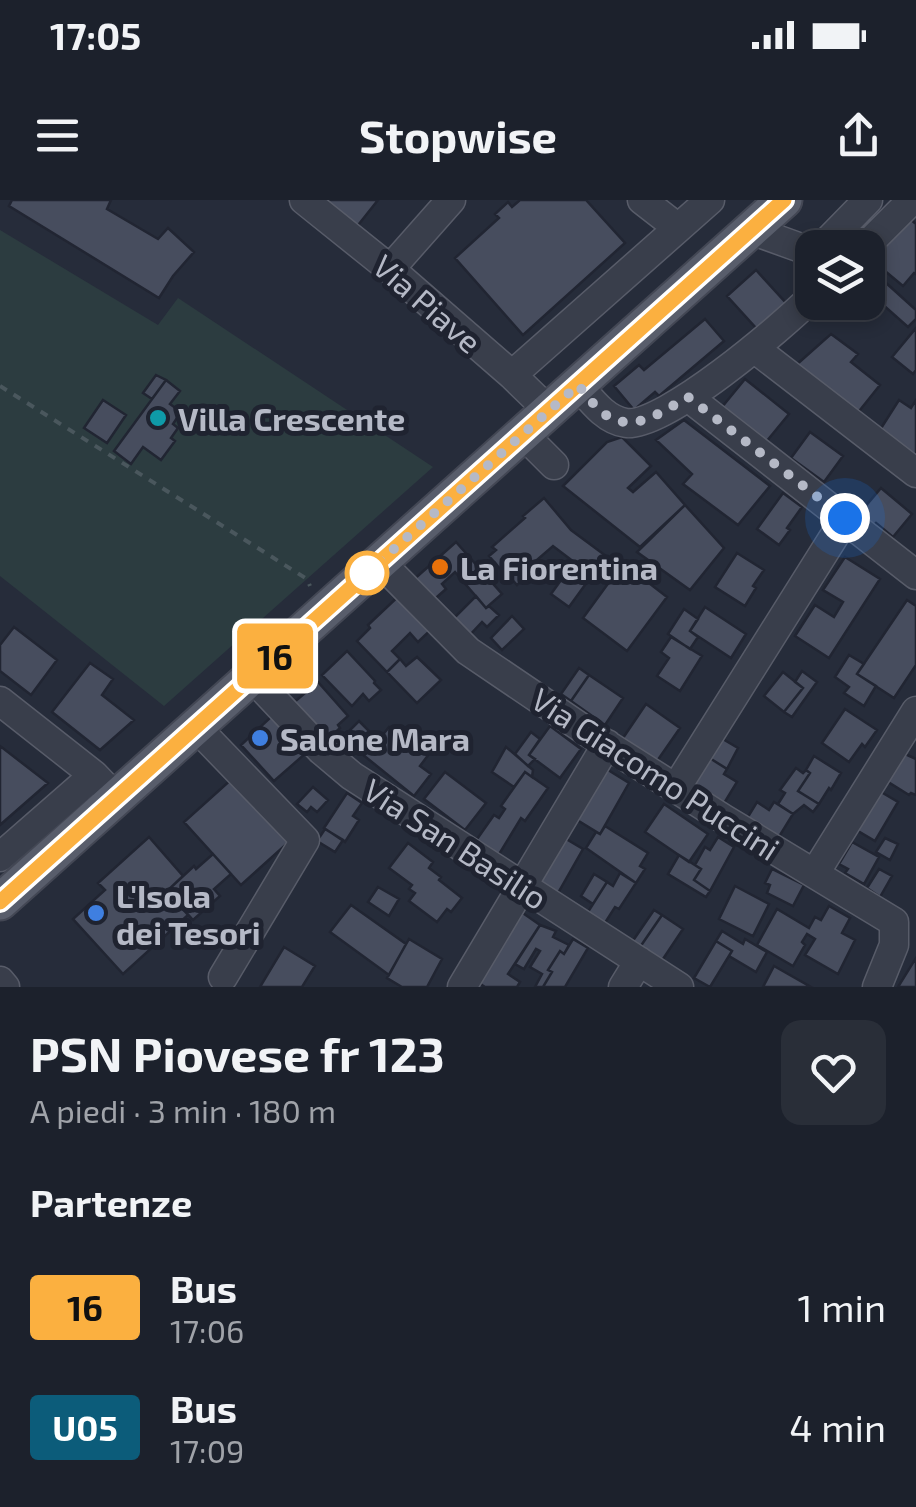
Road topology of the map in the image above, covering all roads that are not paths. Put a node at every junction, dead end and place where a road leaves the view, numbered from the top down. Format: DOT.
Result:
graph roads {
  1 [pos="304,200"];
  2 [pos="452,200"];
  3 [pos="642,200"];
  4 [pos="710,200"];
  5 [pos="784,200"];
  6 [pos="868,200"];
  7 [pos="911,203"];
  8 [pos="678,228"];
  9 [pos="750,230"];
  10 [pos="839,230"];
  11 [pos="883,230"];
  12 [pos="795,246"];
  13 [pos="390,269"];
  14 [pos="795,313"];
  15 [pos="754,348"];
  16 [pos="512,375"];
  17 [pos="578,385"];
  18 [pos="688,397"];
  19 [pos="536,422"];
  20 [pos="554,465"];
  21 [pos="916,473"];
  22 [pos="845,518"];
  23 [pos="380,562"];
  24 [pos="916,575"];
  25 [pos="252,677"];
  26 [pos="0,701"];
  27 [pos="916,711"];
  28 [pos="196,727"];
  29 [pos="607,744"];
  30 [pos="105,786"];
  31 [pos="676,788"];
  32 [pos="0,857"];
  33 [pos="814,874"];
  34 [pos="522,885"];
  35 [pos="0,902"];
  36 [pos="905,920"];
  37 [pos="639,961"];
  38 [pos="223,977"];
  39 [pos="462,987"];
  40 [pos="623,987"];
  41 [pos="679,987"];
  42 [pos="877,987"];
  1 -- 13 [label="street, Via Piave"];
  2 -- 13 [label="street"];
  3 -- 8 [label="street"];
  4 -- 8 [label="street"];
  5 -- 9 [label="main road"];
  6 -- 10 [label="street"];
  7 -- 11 [label="street"];
  8 -- 16 [label="street"];
  9 -- 12 [label="street"];
  9 -- 17 [label="main road"];
  13 -- 16 [label="street, Via Piave"];
  14 -- 15 [label="street"];
  15 -- 18 [label="street"];
  15 -- 21 [label="street"];
  16 -- 19 [label="street, Via Piave"];
  17 -- 18 [label="street"];
  17 -- 19 [label="main road"];
  18 -- 22 [label="street"];
  19 -- 20 [label="street, Via Piave"];
  19 -- 23 [label="main road"];
  22 -- 24 [label="street"];
  22 -- 31 [label="street"];
  23 -- 25 [label="main road"];
  23 -- 29 [label="street, Via Giacomo Puccini"];
  25 -- 28 [label="main road"];
  25 -- 34 [label="street, Via San Basilio"];
  26 -- 30 [label="street"];
  27 -- 33 [label="street"];
  28 -- 30 [label="main road"];
  28 -- 38 [label="street"];
  29 -- 31 [label="street, Via Giacomo Puccini"];
  29 -- 34 [label="street"];
  30 -- 32 [label="street"];
  30 -- 35 [label="main road"];
  31 -- 33 [label="street, Via Giacomo Puccini"];
  33 -- 36 [label="street, Via Giacomo Puccini"];
  34 -- 37 [label="street, Via San Basilio"];
  34 -- 39 [label="street"];
  36 -- 42 [label="street, Via Giacomo Puccini"];
  37 -- 40 [label="street"];
  37 -- 41 [label="street, Via San Basilio"];
}
